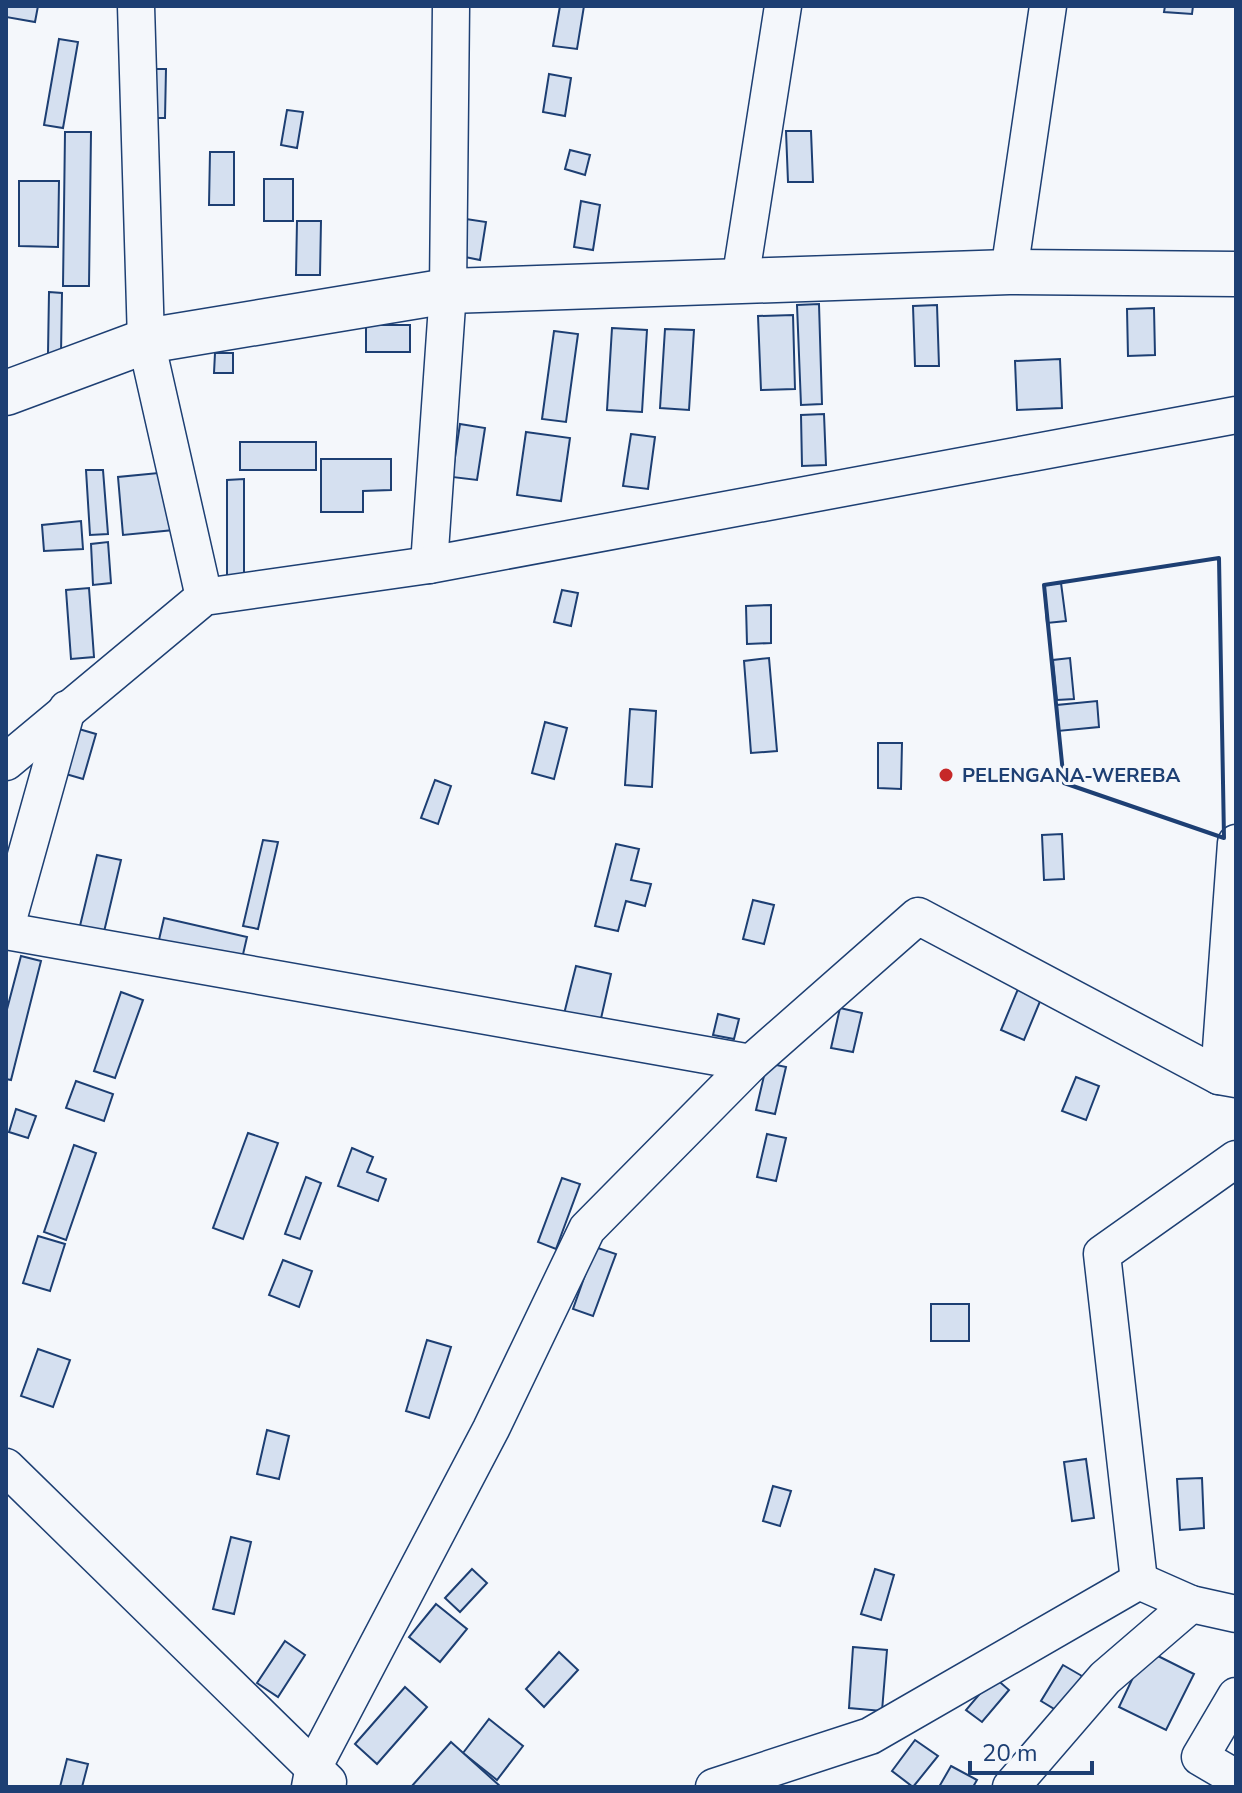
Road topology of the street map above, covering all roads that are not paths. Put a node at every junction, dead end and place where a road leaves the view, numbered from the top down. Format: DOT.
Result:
graph roads {
  1 [pos="136,6"];
  2 [pos="451,6"];
  3 [pos="783,6"];
  4 [pos="1048,6"];
  5 [pos="1009,272"];
  6 [pos="1236,274"];
  7 [pos="740,281"];
  8 [pos="448,291"];
  9 [pos="146,341"];
  10 [pos="6,393"];
  11 [pos="1236,415"];
  12 [pos="429,565"];
  13 [pos="204,597"];
  14 [pos="67,709"];
  15 [pos="6,762"];
  16 [pos="1236,843"];
  17 [pos="6,929"];
  18 [pos="751,1063"];
  19 [pos="1228,1077"];
  20 [pos="1236,1159"];
  21 [pos="6,1467"];
  22 [pos="1139,1581"];
  23 [pos="1191,1604"];
  24 [pos="1236,1614"];
  25 [pos="1236,1696"];
  26 [pos="1236,1778"];
  27 [pos="319,1780"];
  28 [pos="714,1787"];
  29 [pos="1011,1787"];
  1 -- 9 [label="street"];
  2 -- 8 [label="street"];
  3 -- 7 [label="street"];
  4 -- 5 [label="street"];
  5 -- 6 [label="street"];
  5 -- 7 [label="street"];
  7 -- 8 [label="street"];
  8 -- 9 [label="street"];
  8 -- 12 [label="street"];
  9 -- 10 [label="street"];
  9 -- 13 [label="street"];
  11 -- 12 [label="street"];
  12 -- 13 [label="street"];
  13 -- 14 [label="street"];
  14 -- 15 [label="street"];
  14 -- 17 [label="street"];
  16 -- 19 [label="street"];
  17 -- 18 [label="street"];
  18 -- 19 [label="street"];
  18 -- 27 [label="street"];
  20 -- 22 [label="street"];
  21 -- 27 [label="street"];
  22 -- 23 [label="street"];
  22 -- 28 [label="street"];
  23 -- 24 [label="street"];
  23 -- 29 [label="street"];
  25 -- 26 [label="street"];
}
